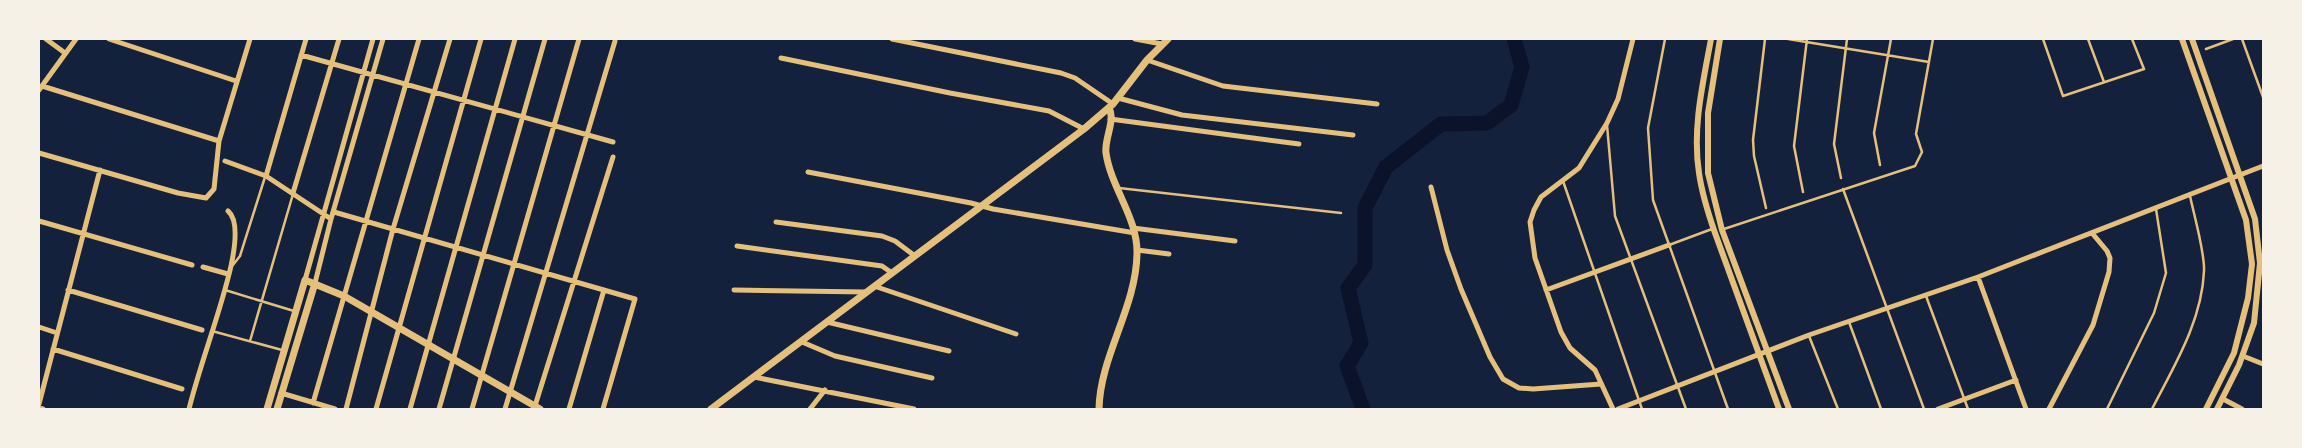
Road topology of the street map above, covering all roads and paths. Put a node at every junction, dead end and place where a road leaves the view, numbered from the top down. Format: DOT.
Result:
graph roads {
  1 [pos="46,39"];
  2 [pos="76,39"];
  3 [pos="109,39"];
  4 [pos="250,39"];
  5 [pos="306,39"];
  6 [pos="339,39"];
  7 [pos="373,39"];
  8 [pos="383,39"];
  9 [pos="419,39"];
  10 [pos="450,39"];
  11 [pos="481,39"];
  12 [pos="515,39"];
  13 [pos="545,39"];
  14 [pos="579,39"];
  15 [pos="892,39"];
  16 [pos="1135,39"];
  17 [pos="1168,39"];
  18 [pos="1633,39"];
  19 [pos="1665,39"];
  20 [pos="1711,39"];
  21 [pos="1720,39"];
  22 [pos="1765,39"];
  23 [pos="1788,39"];
  24 [pos="1847,39"];
  25 [pos="1891,39"];
  26 [pos="1933,39"];
  27 [pos="2043,39"];
  28 [pos="2088,39"];
  29 [pos="2132,39"];
  30 [pos="2182,39"];
  31 [pos="2192,39"];
  32 [pos="2233,39"];
  33 [pos="2242,39"];
  34 [pos="615,40"];
  35 [pos="1806,40"];
  36 [pos="1162,44"];
  37 [pos="1846,48"];
  38 [pos="2206,49"];
  39 [pos="65,53"];
  40 [pos="301,55"];
  41 [pos="1888,55"];
  42 [pos="781,58"];
  43 [pos="1147,60"];
  44 [pos="1929,62"];
  45 [pos="331,64"];
  46 [pos="364,73"];
  47 [pos="373,75"];
  48 [pos="236,81"];
  49 [pos="2104,82"];
  50 [pos="406,84"];
  51 [pos="40,88"];
  52 [pos="435,92"];
  53 [pos="2263,97"];
  54 [pos="464,100"];
  55 [pos="1113,103"];
  56 [pos="1377,104"];
  57 [pos="495,109"];
  58 [pos="523,117"];
  59 [pos="1110,119"];
  60 [pos="1607,123"];
  61 [pos="554,125"];
  62 [pos="1084,129"];
  63 [pos="586,134"];
  64 [pos="1353,135"];
  65 [pos="219,141"];
  66 [pos="613,142"];
  67 [pos="1299,144"];
  68 [pos="39,154"];
  69 [pos="613,157"];
  70 [pos="224,161"];
  71 [pos="1880,165"];
  72 [pos="2263,166"];
  73 [pos="100,170"];
  74 [pos="808,172"];
  75 [pos="2241,174"];
  76 [pos="266,176"];
  77 [pos="1841,178"];
  78 [pos="2232,178"];
  79 [pos="1563,181"];
  80 [pos="1431,187"];
  81 [pos="1119,188"];
  82 [pos="1843,189"];
  83 [pos="1803,192"];
  84 [pos="293,193"];
  85 [pos="2190,194"];
  86 [pos="983,206"];
  87 [pos="2156,207"];
  88 [pos="1766,208"];
  89 [pos="228,211"];
  90 [pos="334,212"];
  91 [pos="1341,213"];
  92 [pos="323,214"];
  93 [pos="331,219"];
  94 [pos="366,220"];
  95 [pos="39,221"];
  96 [pos="776,222"];
  97 [pos="1713,228"];
  98 [pos="393,229"];
  99 [pos="1134,230"];
  100 [pos="1722,230"];
  101 [pos="84,233"];
  102 [pos="2092,233"];
  103 [pos="425,239"];
  104 [pos="1235,241"];
  105 [pos="1669,245"];
  106 [pos="454,246"];
  107 [pos="737,246"];
  108 [pos="1137,250"];
  109 [pos="482,254"];
  110 [pos="1169,254"];
  111 [pos="915,256"];
  112 [pos="1630,260"];
  113 [pos="516,264"];
  114 [pos="192,265"];
  115 [pos="231,265"];
  116 [pos="202,267"];
  117 [pos="1594,272"];
  118 [pos="546,273"];
  119 [pos="892,273"];
  120 [pos="228,274"];
  121 [pos="1978,277"];
  122 [pos="305,280"];
  123 [pos="576,282"];
  124 [pos="315,283"];
  125 [pos="874,286"];
  126 [pos="68,290"];
  127 [pos="223,290"];
  128 [pos="604,290"];
  129 [pos="734,290"];
  130 [pos="1546,290"];
  131 [pos="867,292"];
  132 [pos="1925,295"];
  133 [pos="344,296"];
  134 [pos="262,302"];
  135 [pos="1886,308"];
  136 [pos="371,311"];
  137 [pos="295,312"];
  138 [pos="827,322"];
  139 [pos="1849,322"];
  140 [pos="39,327"];
  141 [pos="400,328"];
  142 [pos="202,330"];
  143 [pos="211,330"];
  144 [pos="57,333"];
  145 [pos="1016,334"];
  146 [pos="1809,335"];
  147 [pos="250,341"];
  148 [pos="802,342"];
  149 [pos="428,343"];
  150 [pos="53,349"];
  151 [pos="283,350"];
  152 [pos="949,351"];
  153 [pos="1768,352"];
  154 [pos="1759,355"];
  155 [pos="2242,356"];
  156 [pos="453,358"];
  157 [pos="2263,364"];
  158 [pos="1714,372"];
  159 [pos="482,376"];
  160 [pos="754,377"];
  161 [pos="932,378"];
  162 [pos="2016,380"];
  163 [pos="1601,384"];
  164 [pos="1678,386"];
  165 [pos="182,389"];
  166 [pos="825,390"];
  167 [pos="510,392"];
  168 [pos="281,393"];
  169 [pos="1964,399"];
  170 [pos="2223,399"];
  171 [pos="1638,401"];
  172 [pos="313,403"];
  173 [pos="39,404"];
  174 [pos="39,408"];
  175 [pos="536,408"];
  176 [pos="43,409"];
  177 [pos="189,409"];
  178 [pos="267,409"];
  179 [pos="277,409"];
  180 [pos="311,409"];
  181 [pos="335,409"];
  182 [pos="346,409"];
  183 [pos="376,409"];
  184 [pos="410,409"];
  185 [pos="439,409"];
  186 [pos="472,409"];
  187 [pos="505,409"];
  188 [pos="569,409"];
  189 [pos="603,409"];
  190 [pos="711,409"];
  191 [pos="810,409"];
  192 [pos="914,409"];
  193 [pos="1099,409"];
  194 [pos="1613,409"];
  195 [pos="1618,409"];
  196 [pos="1642,409"];
  197 [pos="1686,409"];
  198 [pos="1728,409"];
  199 [pos="1779,409"];
  200 [pos="1789,409"];
  201 [pos="1838,409"];
  202 [pos="1881,409"];
  203 [pos="1924,409"];
  204 [pos="1938,409"];
  205 [pos="1968,409"];
  206 [pos="2026,409"];
  207 [pos="2050,409"];
  208 [pos="2107,409"];
  209 [pos="2152,409"];
  210 [pos="2206,409"];
  211 [pos="2217,409"];
  212 [pos="2242,409"];
  1 -- 39 [label="street"];
  2 -- 39 [label="street"];
  3 -- 48 [label="street"];
  4 -- 48 [label="street"];
  5 -- 40 [label="street"];
  6 -- 45 [label="street"];
  7 -- 46 [label="street"];
  8 -- 47 [label="street"];
  9 -- 50 [label="street"];
  10 -- 52 [label="street"];
  11 -- 54 [label="street"];
  12 -- 57 [label="street"];
  13 -- 58 [label="street"];
  14 -- 61 [label="street"];
  15 -- 55 [label="street"];
  16 -- 36 [label="street"];
  17 -- 36 [label="main road"];
  18 -- 60 [label="street"];
  19 -- 105 [label="lane"];
  20 -- 97 [label="street"];
  21 -- 100 [label="street"];
  22 -- 88 [label="lane"];
  23 -- 35 [label="lane"];
  24 -- 37 [label="lane"];
  25 -- 41 [label="lane"];
  26 -- 44 [label="lane"];
  27 -- 49 [label="lane"];
  28 -- 49 [label="lane"];
  29 -- 49 [label="lane"];
  30 -- 78 [label="street"];
  31 -- 75 [label="street"];
  32 -- 38 [label="lane"];
  33 -- 53 [label="lane"];
  34 -- 63 [label="street"];
  35 -- 37 [label="lane"];
  35 -- 83 [label="lane"];
  36 -- 43 [label="main road"];
  37 -- 41 [label="lane"];
  37 -- 77 [label="lane"];
  39 -- 51 [label="street"];
  40 -- 45 [label="street"];
  40 -- 76 [label="street"];
  41 -- 44 [label="lane"];
  41 -- 71 [label="lane"];
  42 -- 62 [label="street"];
  43 -- 55 [label="main road"];
  43 -- 56 [label="street"];
  44 -- 82 [label="lane"];
  45 -- 46 [label="street"];
  45 -- 84 [label="street"];
  46 -- 47 [label="street"];
  46 -- 92 [label="street"];
  47 -- 50 [label="street"];
  47 -- 90 [label="street"];
  48 -- 65 [label="street"];
  50 -- 52 [label="street"];
  50 -- 94 [label="street"];
  51 -- 65 [label="street"];
  52 -- 54 [label="street"];
  52 -- 98 [label="street"];
  54 -- 57 [label="street"];
  54 -- 103 [label="street"];
  55 -- 59 [label="main road"];
  55 -- 62 [label="main road"];
  55 -- 64 [label="street"];
  57 -- 58 [label="street"];
  57 -- 106 [label="street"];
  58 -- 61 [label="street"];
  58 -- 109 [label="street"];
  59 -- 67 [label="street"];
  59 -- 81 [label="main road"];
  60 -- 79 [label="street"];
  60 -- 112 [label="lane"];
  61 -- 63 [label="street"];
  61 -- 113 [label="street"];
  62 -- 86 [label="main road"];
  63 -- 66 [label="street"];
  63 -- 118 [label="street"];
  65 -- 73 [label="street"];
  68 -- 73 [label="street"];
  69 -- 123 [label="street"];
  70 -- 76 [label="street"];
  72 -- 75 [label="street"];
  73 -- 101 [label="street"];
  74 -- 86 [label="street"];
  75 -- 78 [label="street"];
  75 -- 155 [label="street"];
  76 -- 84 [label="street"];
  76 -- 115 [label="lane"];
  78 -- 85 [label="street"];
  78 -- 210 [label="street"];
  79 -- 117 [label="lane"];
  79 -- 130 [label="street"];
  80 -- 163 [label="street"];
  81 -- 91 [label="lane"];
  81 -- 99 [label="main road"];
  82 -- 100 [label="lane"];
  82 -- 135 [label="lane"];
  84 -- 92 [label="street"];
  84 -- 134 [label="lane"];
  85 -- 87 [label="street"];
  85 -- 209 [label="lane"];
  86 -- 99 [label="street"];
  86 -- 111 [label="main road"];
  87 -- 102 [label="street"];
  87 -- 208 [label="lane"];
  89 -- 115 [label="street"];
  90 -- 93 [label="street"];
  90 -- 94 [label="street"];
  92 -- 93 [label="street"];
  92 -- 122 [label="street"];
  93 -- 124 [label="street"];
  94 -- 98 [label="street"];
  94 -- 133 [label="street"];
  95 -- 101 [label="street"];
  96 -- 111 [label="street"];
  97 -- 105 [label="lane"];
  97 -- 154 [label="street"];
  98 -- 103 [label="street"];
  98 -- 136 [label="street"];
  99 -- 104 [label="street"];
  99 -- 108 [label="main road"];
  100 -- 153 [label="street"];
  101 -- 114 [label="street"];
  101 -- 126 [label="street"];
  102 -- 121 [label="street"];
  102 -- 207 [label="street"];
  103 -- 106 [label="street"];
  103 -- 141 [label="street"];
  105 -- 112 [label="street"];
  105 -- 158 [label="lane"];
  106 -- 109 [label="street"];
  106 -- 149 [label="street"];
  107 -- 119 [label="street"];
  108 -- 110 [label="street"];
  108 -- 193 [label="main road"];
  109 -- 113 [label="street"];
  109 -- 156 [label="street"];
  111 -- 119 [label="main road"];
  112 -- 117 [label="street"];
  112 -- 164 [label="lane"];
  113 -- 118 [label="street"];
  113 -- 159 [label="street"];
  115 -- 120 [label="street"];
  116 -- 120 [label="street"];
  117 -- 130 [label="street"];
  117 -- 171 [label="lane"];
  118 -- 123 [label="street"];
  118 -- 167 [label="street"];
  119 -- 125 [label="main road"];
  120 -- 127 [label="street"];
  121 -- 132 [label="street"];
  121 -- 162 [label="street"];
  122 -- 124 [label="main road"];
  122 -- 137 [label="main road"];
  123 -- 128 [label="street"];
  123 -- 175 [label="street"];
  124 -- 133 [label="main road"];
  124 -- 168 [label="main road"];
  125 -- 131 [label="main road"];
  125 -- 145 [label="street"];
  126 -- 142 [label="street"];
  126 -- 144 [label="street"];
  127 -- 134 [label="lane"];
  127 -- 143 [label="street"];
  128 -- 188 [label="street"];
  128 -- 189 [label="street"];
  129 -- 131 [label="street"];
  130 -- 163 [label="street"];
  131 -- 138 [label="main road"];
  132 -- 135 [label="street"];
  132 -- 169 [label="lane"];
  133 -- 136 [label="main road"];
  133 -- 172 [label="street"];
  134 -- 137 [label="lane"];
  134 -- 147 [label="lane"];
  135 -- 139 [label="street"];
  135 -- 203 [label="lane"];
  136 -- 141 [label="main road"];
  136 -- 182 [label="street"];
  137 -- 151 [label="main road"];
  138 -- 148 [label="main road"];
  138 -- 152 [label="street"];
  139 -- 146 [label="street"];
  139 -- 202 [label="lane"];
  140 -- 144 [label="street"];
  141 -- 149 [label="main road"];
  141 -- 183 [label="street"];
  143 -- 147 [label="lane"];
  143 -- 177 [label="street"];
  144 -- 150 [label="street"];
  146 -- 153 [label="street"];
  146 -- 201 [label="lane"];
  147 -- 151 [label="lane"];
  148 -- 160 [label="main road"];
  148 -- 161 [label="street"];
  149 -- 156 [label="main road"];
  149 -- 184 [label="street"];
  150 -- 165 [label="street"];
  150 -- 173 [label="street"];
  151 -- 178 [label="main road"];
  153 -- 154 [label="street"];
  153 -- 200 [label="street"];
  154 -- 158 [label="street"];
  154 -- 199 [label="street"];
  155 -- 157 [label="street"];
  155 -- 170 [label="street"];
  156 -- 159 [label="main road"];
  156 -- 185 [label="street"];
  158 -- 164 [label="street"];
  158 -- 198 [label="lane"];
  159 -- 167 [label="main road"];
  159 -- 186 [label="street"];
  160 -- 166 [label="street"];
  160 -- 190 [label="main road"];
  162 -- 169 [label="street"];
  162 -- 206 [label="street"];
  163 -- 194 [label="street"];
  164 -- 171 [label="street"];
  164 -- 197 [label="lane"];
  166 -- 191 [label="street"];
  166 -- 192 [label="street"];
  167 -- 175 [label="main road"];
  167 -- 187 [label="street"];
  168 -- 172 [label="street"];
  168 -- 179 [label="main road"];
  169 -- 204 [label="street"];
  169 -- 205 [label="lane"];
  170 -- 211 [label="street"];
  170 -- 212 [label="street"];
  171 -- 195 [label="street"];
  171 -- 196 [label="lane"];
  172 -- 180 [label="lane"];
  172 -- 181 [label="street"];
  174 -- 176 [label="street"];
}
